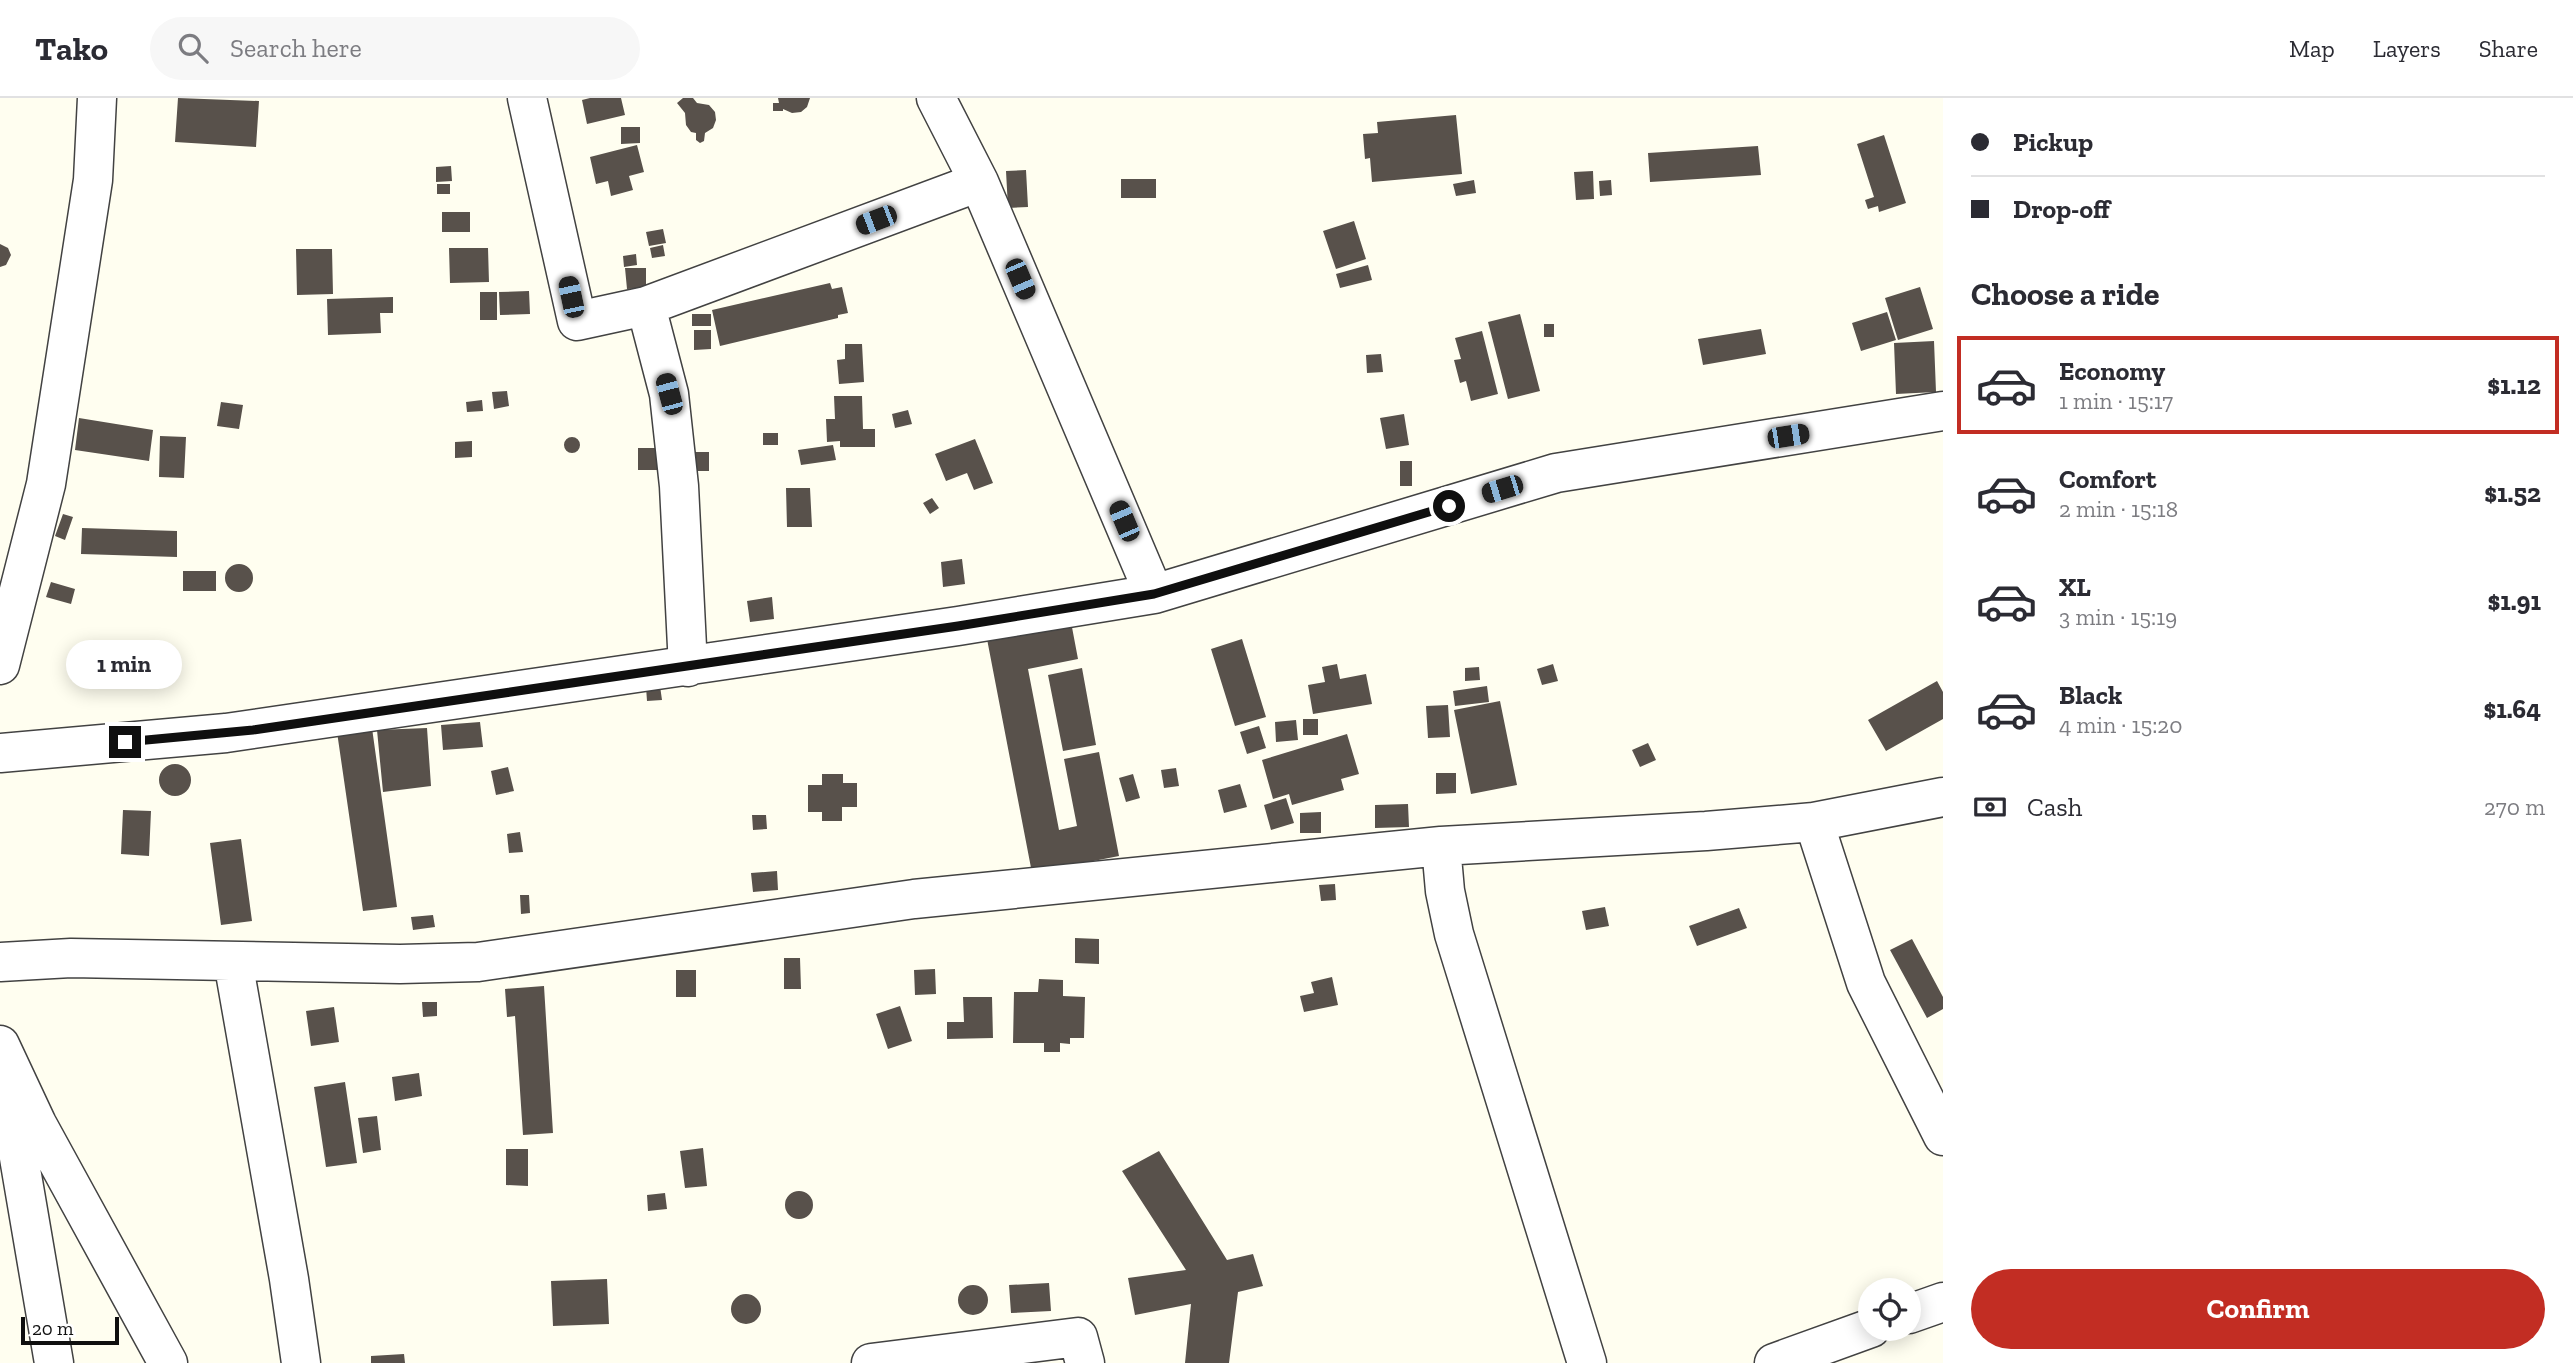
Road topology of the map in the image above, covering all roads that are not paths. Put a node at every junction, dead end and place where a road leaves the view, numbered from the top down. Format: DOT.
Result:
graph roads {
  1 [pos="97,98"];
  2 [pos="527,98"];
  3 [pos="936,98"];
  4 [pos="979,182"];
  5 [pos="646,306"];
  6 [pos="1943,411"];
  7 [pos="1154,594"];
  8 [pos="0,665"];
  9 [pos="688,667"];
  10 [pos="0,753"];
  11 [pos="1943,797"];
  12 [pos="1814,822"];
  13 [pos="1441,846"];
  14 [pos="233,961"];
  15 [pos="0,962"];
  16 [pos="0,1046"];
  17 [pos="1943,1136"];
  18 [pos="1943,1302"];
  19 [pos="1921,1310"];
  20 [pos="1858,1333"];
  21 [pos="54,1363"];
  22 [pos="168,1363"];
  23 [pos="302,1363"];
  24 [pos="871,1363"];
  25 [pos="1085,1363"];
  26 [pos="1587,1363"];
  27 [pos="1774,1363"];
  1 -- 8 [label="street"];
  2 -- 5 [label="street"];
  3 -- 4 [label="street"];
  4 -- 5 [label="street"];
  4 -- 7 [label="street"];
  5 -- 9 [label="street"];
  6 -- 7 [label="street"];
  7 -- 9 [label="street"];
  9 -- 10 [label="street"];
  11 -- 12 [label="street"];
  12 -- 13 [label="street"];
  12 -- 17 [label="street"];
  13 -- 14 [label="street"];
  13 -- 26 [label="street"];
  14 -- 15 [label="street"];
  14 -- 23 [label="street"];
  16 -- 21 [label="street"];
  16 -- 22 [label="street"];
  18 -- 19 [label="street"];
  20 -- 27 [label="street"];
  24 -- 25 [label="street"];
}
